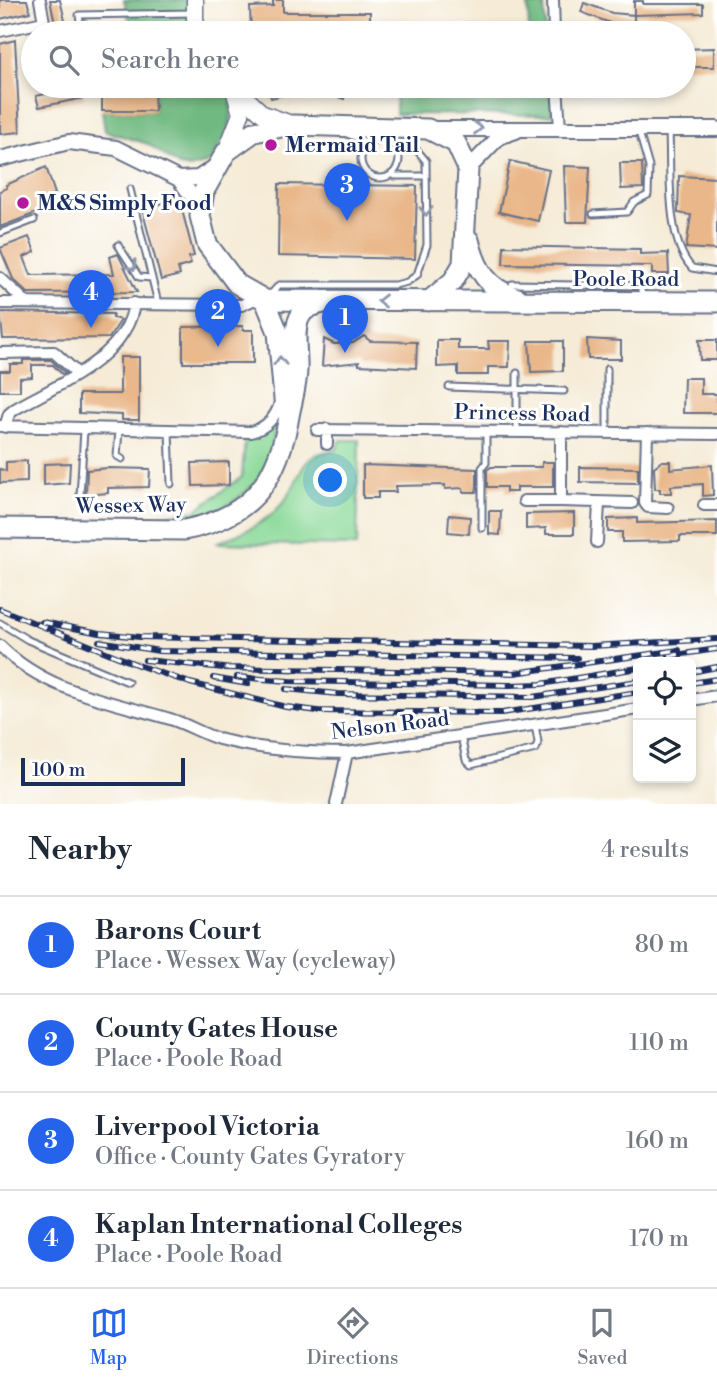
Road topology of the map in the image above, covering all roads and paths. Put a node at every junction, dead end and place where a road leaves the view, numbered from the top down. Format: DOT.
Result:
graph roads {
  1 [pos="40,0"];
  2 [pos="553,0"];
  3 [pos="195,6"];
  4 [pos="44,21"];
  5 [pos="80,21"];
  6 [pos="554,21"];
  7 [pos="21,30"];
  8 [pos="0,31"];
  9 [pos="236,98"];
  10 [pos="246,98"];
  11 [pos="559,98"];
  12 [pos="293,125"];
  13 [pos="324,126"];
  14 [pos="560,128"];
  15 [pos="428,129"];
  16 [pos="527,129"];
  17 [pos="639,129"];
  18 [pos="669,129"];
  19 [pos="717,129"];
  20 [pos="367,142"];
  21 [pos="392,142"];
  22 [pos="222,158"];
  23 [pos="4,159"];
  24 [pos="468,169"];
  25 [pos="396,176"];
  26 [pos="426,176"];
  27 [pos="179,179"];
  28 [pos="130,189"];
  29 [pos="593,214"];
  30 [pos="200,216"];
  31 [pos="34,220"];
  32 [pos="466,229"];
  33 [pos="0,233"];
  34 [pos="118,245"];
  35 [pos="717,272"];
  36 [pos="0,278"];
  37 [pos="152,278"];
  38 [pos="512,284"];
  39 [pos="572,294"];
  40 [pos="261,299"];
  41 [pos="335,301"];
  42 [pos="429,301"];
  43 [pos="717,302"];
  44 [pos="0,303"];
  45 [pos="27,303"];
  46 [pos="134,303"];
  47 [pos="158,303"];
  48 [pos="536,303"];
  49 [pos="0,353"];
  50 [pos="607,369"];
  51 [pos="77,373"];
  52 [pos="517,373"];
  53 [pos="449,387"];
  54 [pos="517,388"];
  55 [pos="564,391"];
  56 [pos="282,397"];
  57 [pos="288,425"];
  58 [pos="3,427"];
  59 [pos="84,430"];
  60 [pos="119,430"];
  61 [pos="169,430"];
  62 [pos="486,431"];
  63 [pos="517,432"];
  64 [pos="561,432"];
  65 [pos="607,433"];
  66 [pos="647,433"];
  67 [pos="717,434"];
  68 [pos="327,444"];
  69 [pos="122,459"];
  70 [pos="171,484"];
  71 [pos="80,496"];
  72 [pos="524,501"];
  73 [pos="561,501"];
  74 [pos="599,503"];
  75 [pos="632,503"];
  76 [pos="704,505"];
  77 [pos="717,505"];
  78 [pos="668,508"];
  79 [pos="0,528"];
  80 [pos="482,528"];
  81 [pos="597,542"];
  82 [pos="0,623"];
  83 [pos="0,646"];
  84 [pos="128,682"];
  85 [pos="717,696"];
  86 [pos="696,700"];
  87 [pos="633,710"];
  88 [pos="535,725"];
  89 [pos="461,736"];
  90 [pos="347,753"];
  91 [pos="336,804"];
  1 -- 4 [label="street"];
  2 -- 6 [label="street"];
  3 -- 5 [label="lane"];
  7 -- 8 [label="street"];
  9 -- 22 [label="main road"];
  10 -- 12 [label="main road"];
  11 -- 14 [label="street"];
  12 -- 13 [label="highway"];
  12 -- 22 [label="highway"];
  13 -- 15 [label="highway"];
  13 -- 20 [label="lane"];
  14 -- 16 [label="street"];
  14 -- 17 [label="street"];
  15 -- 16 [label="street, one-way"];
  15 -- 24 [label="highway"];
  16 -- 24 [label="street"];
  17 -- 18 [label="street"];
  17 -- 29 [label="lane"];
  18 -- 19 [label="street"];
  18 -- 35 [label="lane"];
  20 -- 21 [label="lane"];
  20 -- 21 [label="lane"];
  21 -- 26 [label="lane"];
  22 -- 27 [label="street"];
  22 -- 30 [label="highway"];
  23 -- 27 [label="street"];
  24 -- 32 [label="highway"];
  25 -- 26 [label="lane"];
  26 -- 40 [label="lane, one-way"];
  27 -- 30 [label="street"];
  28 -- 37 [label="lane"];
  30 -- 40 [label="highway"];
  31 -- 33 [label="lane"];
  32 -- 42 [label="highway"];
  32 -- 48 [label="highway, Poole Road"];
  34 -- 37 [label="lane, one-way"];
  36 -- 45 [label="street"];
  37 -- 47 [label="lane"];
  38 -- 39 [label="lane"];
  39 -- 43 [label="highway, Poole Road"];
  39 -- 48 [label="highway, Poole Road"];
  40 -- 41 [label="highway, Poole Road"];
  40 -- 47 [label="street"];
  56 -- 40 [label="highway, Wessex Way, one-way"];
  42 -- 41 [label="highway, Poole Road, one-way"];
  41 -- 57 [label="highway"];
  42 -- 48 [label="highway, Poole Road"];
  44 -- 45 [label="street"];
  45 -- 46 [label="street"];
  46 -- 47 [label="street"];
  46 -- 51 [label="street"];
  49 -- 51 [label="street"];
  50 -- 65 [label="lane"];
  51 -- 58 [label="street"];
  52 -- 54 [label="lane"];
  53 -- 54 [label="lane"];
  54 -- 55 [label="lane"];
  54 -- 63 [label="lane"];
  56 -- 57 [label="highway, Wessex Way"];
  56 -- 61 [label="street"];
  57 -- 79 [label="highway, Wessex Way"];
  58 -- 59 [label="street"];
  59 -- 60 [label="street"];
  59 -- 71 [label="lane"];
  60 -- 61 [label="street"];
  60 -- 69 [label="lane"];
  61 -- 70 [label="lane"];
  62 -- 63 [label="street, Princess Road"];
  62 -- 68 [label="street, Princess Road"];
  62 -- 80 [label="lane"];
  63 -- 64 [label="street, Princess Road"];
  64 -- 65 [label="street, Princess Road"];
  64 -- 73 [label="street"];
  65 -- 66 [label="street, Princess Road"];
  66 -- 67 [label="street, Princess Road"];
  66 -- 78 [label="street"];
  72 -- 73 [label="street"];
  73 -- 74 [label="street"];
  74 -- 75 [label="street"];
  74 -- 81 [label="street"];
  76 -- 77 [label="street"];
  82 -- 84 [label="lane"];
  83 -- 90 [label="street, Nelson Road"];
  85 -- 86 [label="street"];
  87 -- 88 [label="street, Nelson Road"];
  88 -- 89 [label="street, Nelson Road"];
  88 -- 89 [label="lane"];
  89 -- 90 [label="street, Nelson Road"];
  90 -- 91 [label="street"];
}
